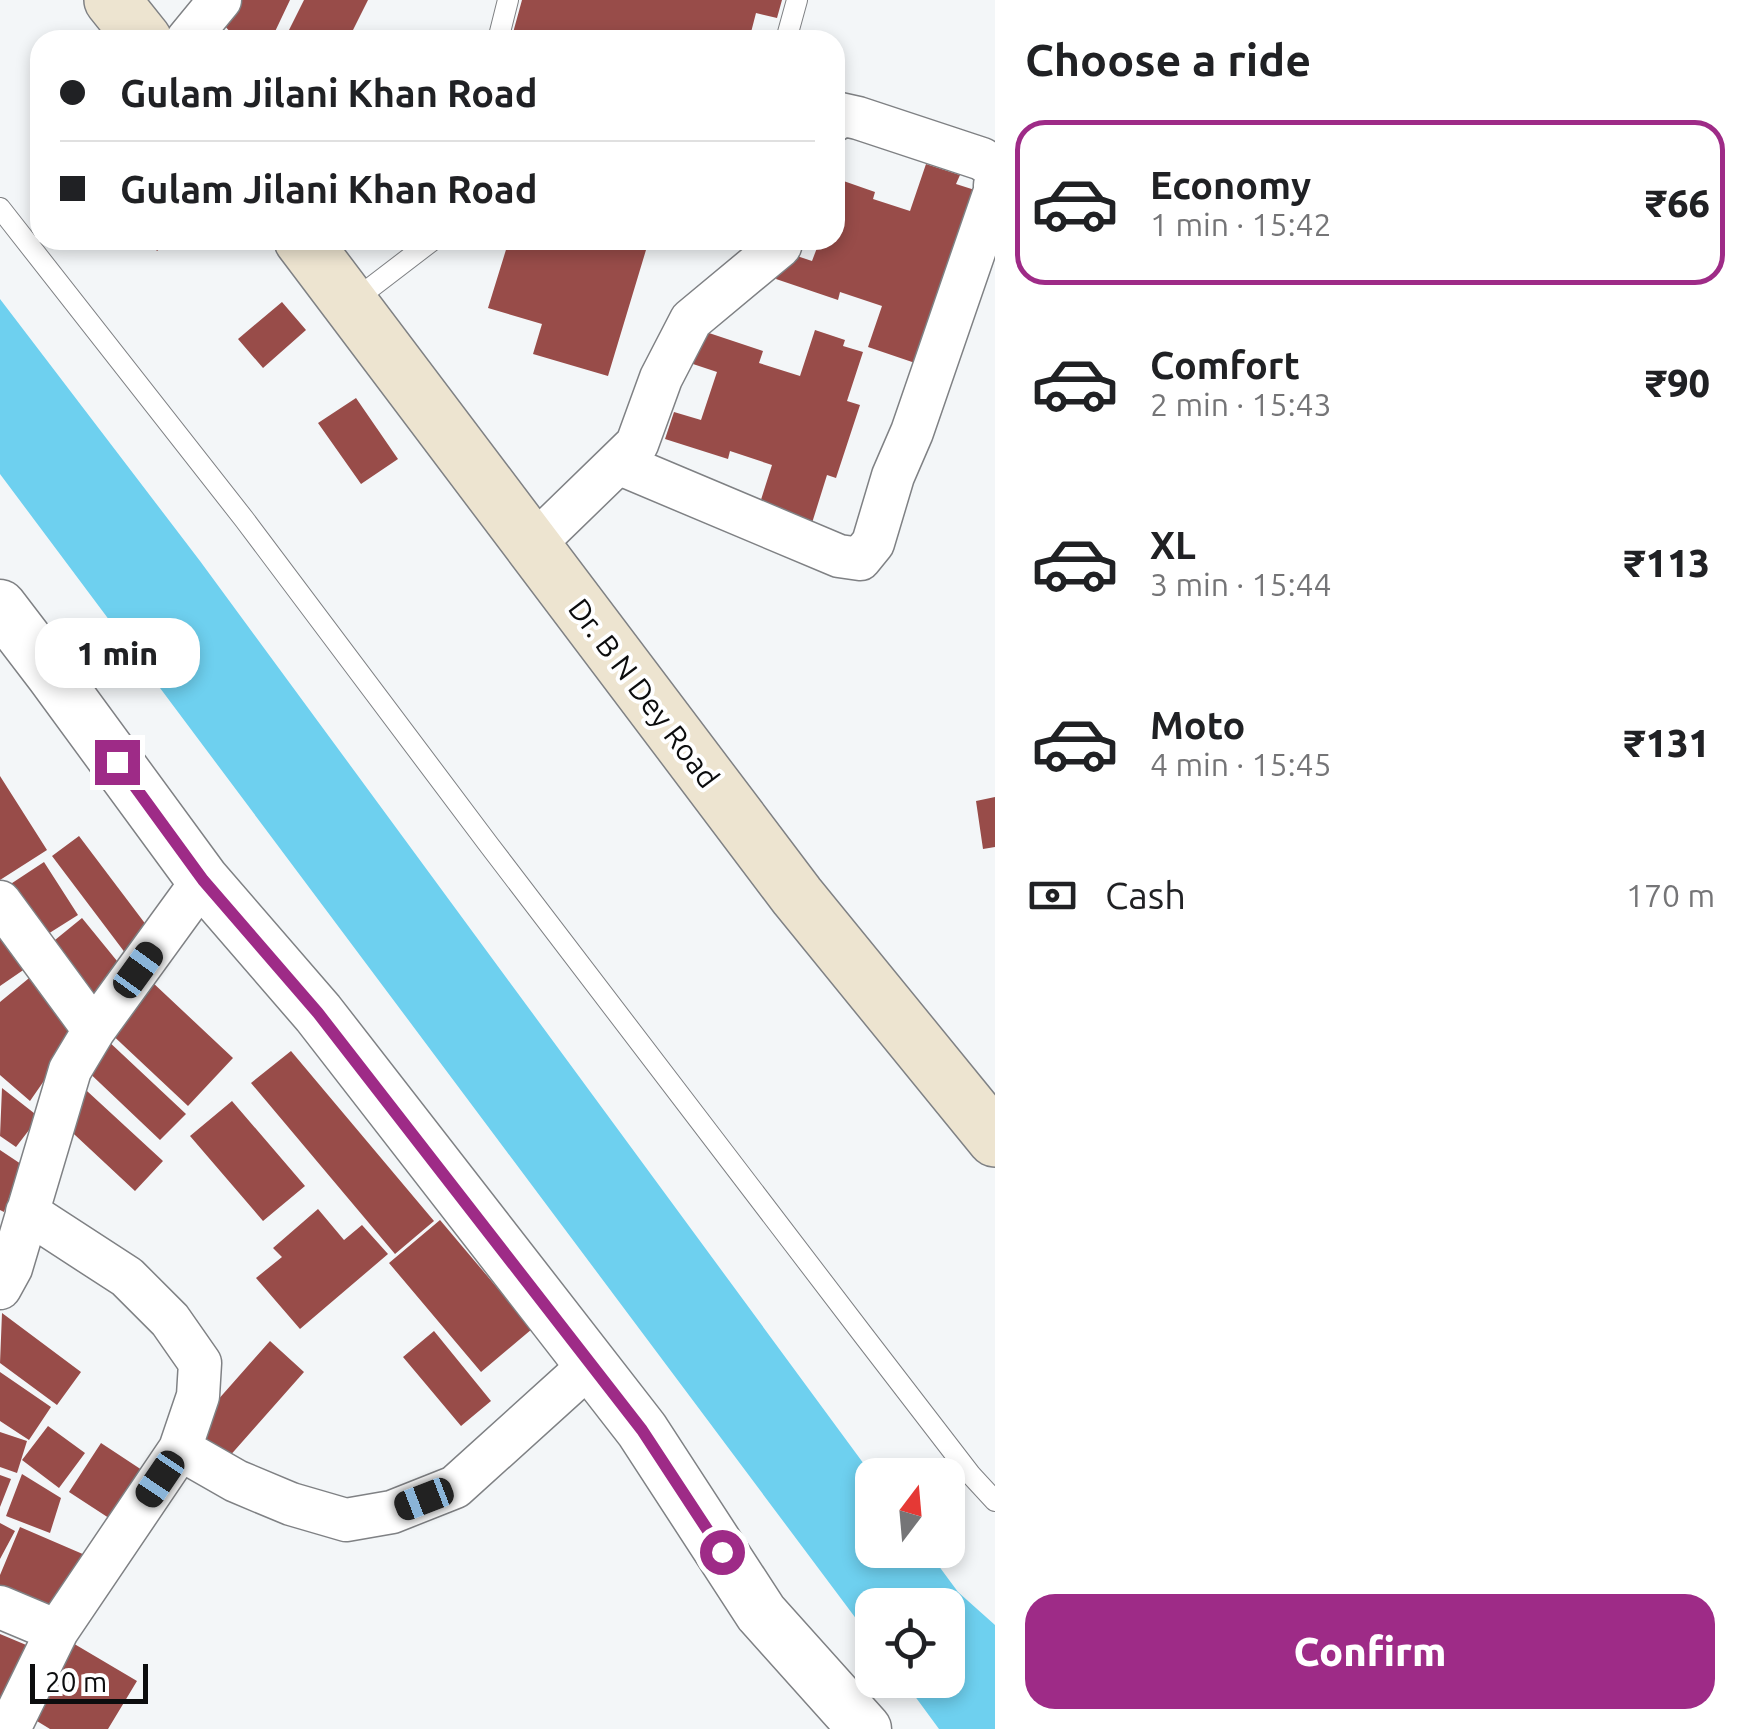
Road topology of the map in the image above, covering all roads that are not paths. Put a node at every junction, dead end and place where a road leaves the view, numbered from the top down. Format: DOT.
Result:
graph roads {
  1 [pos="112,0"];
  2 [pos="220,0"];
  3 [pos="508,0"];
  4 [pos="797,0"];
  5 [pos="136,30"];
  6 [pos="195,30"];
  7 [pos="500,30"];
  8 [pos="789,30"];
  9 [pos="845,115"];
  10 [pos="995,168"];
  11 [pos="995,185"];
  12 [pos="0,208"];
  13 [pos="30,246"];
  14 [pos="33,250"];
  15 [pos="310,250"];
  16 [pos="420,250"];
  17 [pos="775,250"];
  18 [pos="350,303"];
  19 [pos="618,463"];
  20 [pos="533,545"];
  21 [pos="0,606"];
  22 [pos="203,880"];
  23 [pos="0,902"];
  24 [pos="94,1030"];
  25 [pos="995,1139"];
  26 [pos="27,1212"];
  27 [pos="0,1288"];
  28 [pos="590,1364"];
  29 [pos="180,1449"];
  30 [pos="995,1501"];
  31 [pos="0,1607"];
  32 [pos="58,1631"];
  33 [pos="9,1729"];
  34 [pos="865,1729"];
  1 -- 5 [label="main road"];
  2 -- 6 [label="street"];
  3 -- 7 [label="lane"];
  4 -- 8 [label="lane"];
  9 -- 10 [label="street"];
  11 -- 19 [label="street"];
  12 -- 13 [label="lane"];
  14 -- 30 [label="lane"];
  15 -- 18 [label="main road, Dr. B N Dey Road"];
  16 -- 18 [label="lane"];
  17 -- 19 [label="street"];
  18 -- 20 [label="main road, Dr. B N Dey Road"];
  19 -- 20 [label="street"];
  20 -- 25 [label="main road, Dr. B N Dey Road"];
  21 -- 22 [label="street"];
  22 -- 24 [label="street"];
  22 -- 28 [label="street"];
  23 -- 24 [label="street"];
  24 -- 26 [label="street"];
  26 -- 27 [label="street"];
  26 -- 29 [label="street"];
  28 -- 29 [label="street"];
  28 -- 34 [label="street"];
  29 -- 32 [label="street"];
  31 -- 32 [label="street"];
  32 -- 33 [label="street"];
}
